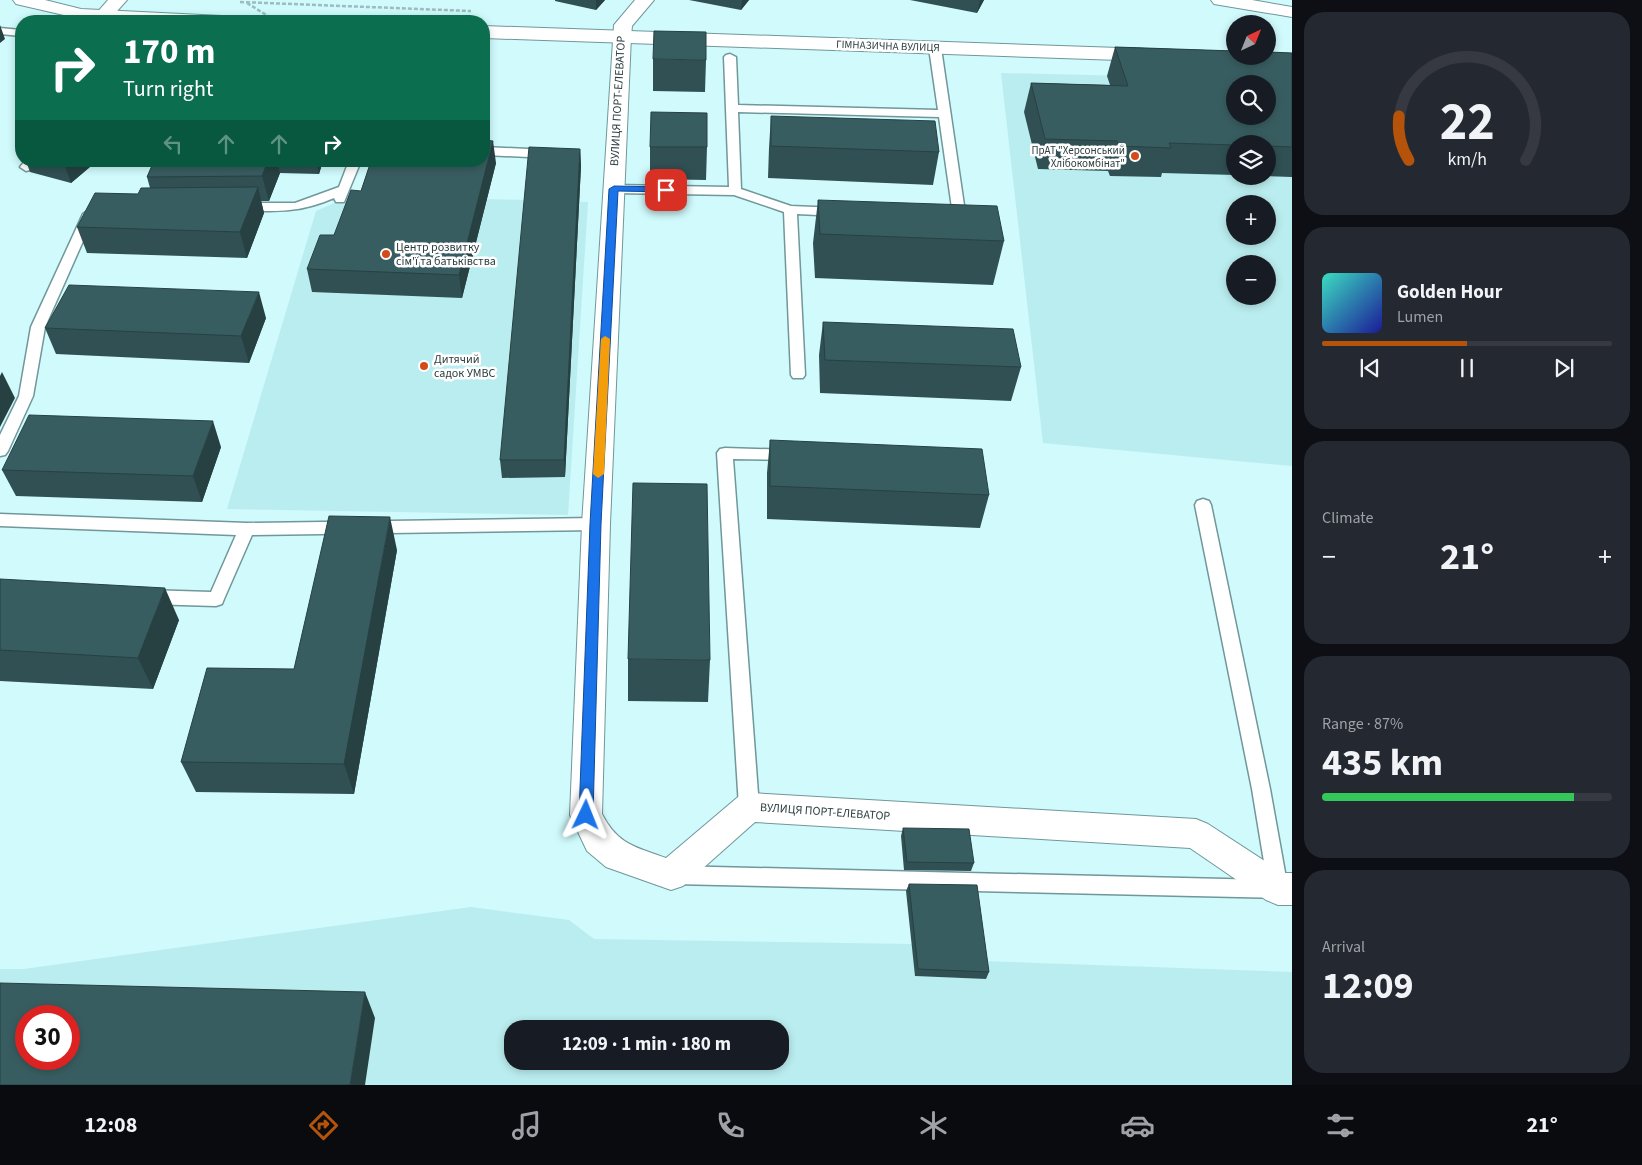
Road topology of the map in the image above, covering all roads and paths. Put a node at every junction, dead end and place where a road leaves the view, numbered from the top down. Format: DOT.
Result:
graph roads {
  1 [pos="22,0"];
  2 [pos="118,0"];
  3 [pos="241,0"];
  4 [pos="644,0"];
  5 [pos="1220,0"];
  6 [pos="236,2"];
  7 [pos="245,2"];
  8 [pos="475,11"];
  9 [pos="1292,12"];
  10 [pos="81,14"];
  11 [pos="85,15"];
  12 [pos="105,15"];
  13 [pos="266,15"];
  14 [pos="0,31"];
  15 [pos="15,32"];
  16 [pos="490,32"];
  17 [pos="622,36"];
  18 [pos="935,48"];
  19 [pos="1162,55"];
  20 [pos="730,57"];
  21 [pos="733,108"];
  22 [pos="945,114"];
  23 [pos="490,151"];
  24 [pos="563,155"];
  25 [pos="353,167"];
  26 [pos="614,189"];
  27 [pos="735,191"];
  28 [pos="227,207"];
  29 [pos="102,208"];
  30 [pos="790,210"];
  31 [pos="846,213"];
  32 [pos="941,218"];
  33 [pos="798,375"];
  34 [pos="0,451"];
  35 [pos="803,455"];
  36 [pos="1203,505"];
  37 [pos="0,520"];
  38 [pos="596,524"];
  39 [pos="247,529"];
  40 [pos="128,597"];
  41 [pos="749,807"];
  42 [pos="671,875"];
  43 [pos="1285,889"];
  1 -- 10 [label="street"];
  2 -- 12 [label="street"];
  3 -- 7 [label="path"];
  4 -- 17 [label="street, ВУЛИЦЯ ПОРТ-ЕЛЕВАТОР"];
  5 -- 9 [label="street"];
  6 -- 7 [label="path"];
  7 -- 8 [label="path"];
  7 -- 13 [label="path"];
  10 -- 11 [label="street"];
  14 -- 15 [label="lane"];
  16 -- 17 [label="street, ГІМНАЗИЧНА ВУЛИЦЯ"];
  17 -- 18 [label="street, ГІМНАЗИЧНА ВУЛИЦЯ"];
  17 -- 26 [label="street, ВУЛИЦЯ ПОРТ-ЕЛЕВАТОР"];
  18 -- 19 [label="street, ГІМНАЗИЧНА ВУЛИЦЯ"];
  18 -- 22 [label="lane"];
  20 -- 21 [label="lane"];
  21 -- 22 [label="lane"];
  21 -- 27 [label="lane"];
  22 -- 32 [label="lane"];
  23 -- 24 [label="lane"];
  25 -- 28 [label="lane"];
  26 -- 27 [label="lane"];
  26 -- 38 [label="street, ВУЛИЦЯ ПОРТ-ЕЛЕВАТОР"];
  27 -- 30 [label="lane"];
  29 -- 34 [label="lane"];
  30 -- 31 [label="lane"];
  30 -- 33 [label="lane"];
  35 -- 41 [label="lane"];
  36 -- 43 [label="lane"];
  37 -- 39 [label="lane"];
  38 -- 39 [label="lane"];
  38 -- 42 [label="street, ВУЛИЦЯ ПОРТ-ЕЛЕВАТОР"];
  39 -- 40 [label="lane"];
  41 -- 42 [label="street, ВУЛИЦЯ ПОРТ-ЕЛЕВАТОР"];
  41 -- 43 [label="street, ВУЛИЦЯ ПОРТ-ЕЛЕВАТОР"];
  42 -- 43 [label="lane"];
}
